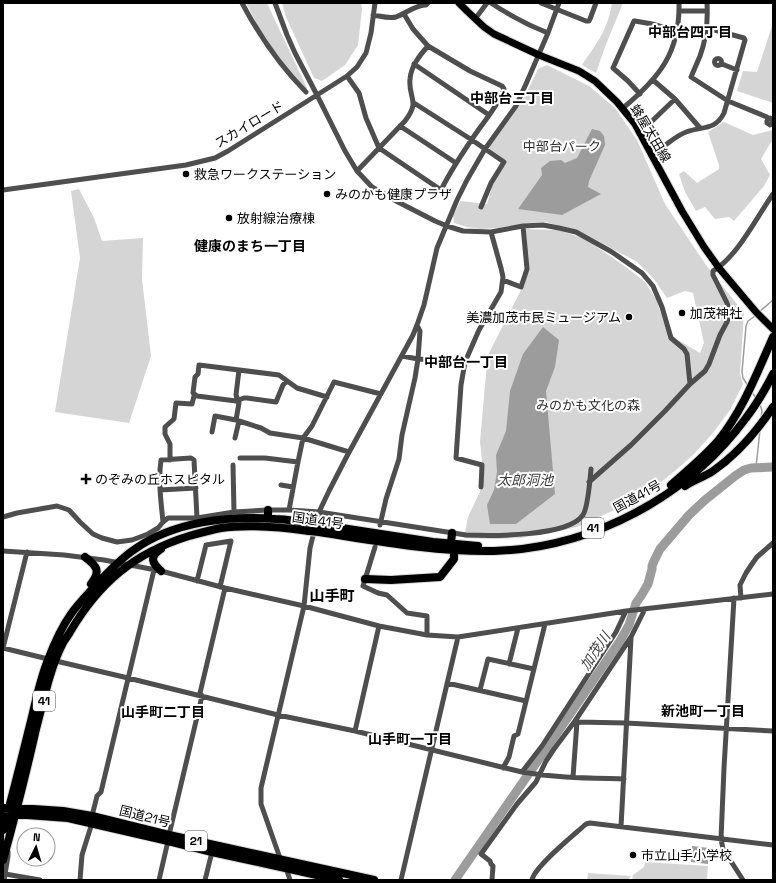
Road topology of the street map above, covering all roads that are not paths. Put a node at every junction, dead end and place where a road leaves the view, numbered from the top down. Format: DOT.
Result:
graph roads {
  1 [pos="242,3"];
  2 [pos="275,3"];
  3 [pos="375,3"];
  4 [pos="428,3"];
  5 [pos="459,3"];
  6 [pos="487,3"];
  7 [pos="491,3"];
  8 [pos="541,3"];
  9 [pos="559,3"];
  10 [pos="596,3"];
  11 [pos="679,3"];
  12 [pos="707,3"];
  13 [pos="421,4"];
  14 [pos="557,9"];
  15 [pos="679,11"];
  16 [pos="707,11"];
  17 [pos="404,14"];
  18 [pos="373,15"];
  19 [pos="475,19"];
  20 [pos="707,28"];
  21 [pos="677,31"];
  22 [pos="548,33"];
  23 [pos="428,46"];
  24 [pos="539,55"];
  25 [pos="414,64"];
  26 [pos="722,64"];
  27 [pos="737,70"];
  28 [pos="347,76"];
  29 [pos="653,80"];
  30 [pos="306,92"];
  31 [pos="640,94"];
  32 [pos="317,95"];
  33 [pos="675,99"];
  34 [pos="728,101"];
  35 [pos="414,103"];
  36 [pos="623,108"];
  37 [pos="489,115"];
  38 [pos="771,121"];
  39 [pos="400,126"];
  40 [pos="700,128"];
  41 [pos="472,140"];
  42 [pos="379,148"];
  43 [pos="485,149"];
  44 [pos="456,164"];
  45 [pos="357,171"];
  46 [pos="3,190"];
  47 [pos="773,194"];
  48 [pos="481,207"];
  49 [pos="447,226"];
  50 [pos="523,226"];
  51 [pos="491,232"];
  52 [pos="719,268"];
  53 [pos="503,280"];
  54 [pos="417,325"];
  55 [pos="773,329"];
  56 [pos="773,337"];
  57 [pos="402,356"];
  58 [pos="418,359"];
  59 [pos="465,362"];
  60 [pos="239,370"];
  61 [pos="773,370"];
  62 [pos="773,374"];
  63 [pos="287,381"];
  64 [pos="690,384"];
  65 [pos="381,394"];
  66 [pos="195,395"];
  67 [pos="327,397"];
  68 [pos="238,400"];
  69 [pos="773,407"];
  70 [pos="751,409"];
  71 [pos="238,421"];
  72 [pos="212,432"];
  73 [pos="235,438"];
  74 [pos="304,438"];
  75 [pos="349,452"];
  76 [pos="240,458"];
  77 [pos="170,460"];
  78 [pos="298,462"];
  79 [pos="234,465"];
  80 [pos="591,469"];
  81 [pos="589,482"];
  82 [pos="281,485"];
  83 [pos="293,487"];
  84 [pos="481,487"];
  85 [pos="196,488"];
  86 [pos="160,490"];
  87 [pos="660,500"];
  88 [pos="648,503"];
  89 [pos="268,510"];
  90 [pos="289,510"];
  91 [pos="234,512"];
  92 [pos="320,512"];
  93 [pos="3,516"];
  94 [pos="197,518"];
  95 [pos="268,518"];
  96 [pos="163,522"];
  97 [pos="381,523"];
  98 [pos="310,527"];
  99 [pos="452,533"];
  100 [pos="179,540"];
  101 [pos="773,544"];
  102 [pos="375,547"];
  103 [pos="452,547"];
  104 [pos="3,551"];
  105 [pos="27,552"];
  106 [pos="85,557"];
  107 [pos="119,563"];
  108 [pos="130,565"];
  109 [pos="157,571"];
  110 [pos="365,579"];
  111 [pos="197,581"];
  112 [pos="222,587"];
  113 [pos="773,594"];
  114 [pos="734,598"];
  115 [pos="741,598"];
  116 [pos="82,600"];
  117 [pos="304,606"];
  118 [pos="645,609"];
  119 [pos="626,612"];
  120 [pos="545,624"];
  121 [pos="379,626"];
  122 [pos="518,628"];
  123 [pos="427,635"];
  124 [pos="458,637"];
  125 [pos="631,637"];
  126 [pos="3,648"];
  127 [pos="52,660"];
  128 [pos="509,664"];
  129 [pos="534,669"];
  130 [pos="128,678"];
  131 [pos="448,683"];
  132 [pos="480,690"];
  133 [pos="202,696"];
  134 [pos="526,701"];
  135 [pos="278,715"];
  136 [pos="576,721"];
  137 [pos="626,723"];
  138 [pos="727,729"];
  139 [pos="354,731"];
  140 [pos="773,731"];
  141 [pos="432,750"];
  142 [pos="503,768"];
  143 [pos="522,772"];
  144 [pos="539,775"];
  145 [pos="573,777"];
  146 [pos="624,779"];
  147 [pos="9,812"];
  148 [pos="92,819"];
  149 [pos="621,827"];
  150 [pos="3,830"];
  151 [pos="168,838"];
  152 [pos="721,840"];
  153 [pos="773,845"];
  154 [pos="7,847"];
  155 [pos="212,852"];
  156 [pos="3,860"];
  157 [pos="280,860"];
  158 [pos="286,869"];
  159 [pos="4,874"];
  160 [pos="532,878"];
  161 [pos="4,880"];
  162 [pos="40,880"];
  163 [pos="80,880"];
  164 [pos="158,880"];
  165 [pos="205,880"];
  166 [pos="290,880"];
  167 [pos="339,880"];
  168 [pos="374,880"];
  169 [pos="401,880"];
  170 [pos="492,880"];
  171 [pos="526,880"];
  172 [pos="743,880"];
  1 -- 30 [label="street"];
  2 -- 32 [label="street"];
  3 -- 18 [label="street, スカイロード"];
  4 -- 13 [label="street"];
  5 -- 19 [label="main road, 蜂屋太田線"];
  6 -- 19 [label="street"];
  7 -- 22 [label="street"];
  8 -- 14 [label="street"];
  9 -- 14 [label="street"];
  10 -- 14 [label="street"];
  11 -- 15 [label="street"];
  12 -- 16 [label="street"];
  13 -- 17 [label="street"];
  14 -- 22 [label="street"];
  15 -- 16 [label="street"];
  15 -- 21 [label="street"];
  16 -- 20 [label="street"];
  17 -- 18 [label="street"];
  17 -- 23 [label="street"];
  18 -- 28 [label="street, スカイロード"];
  19 -- 24 [label="main road, 蜂屋太田線"];
  20 -- 27 [label="street"];
  20 -- 34 [label="street"];
  21 -- 29 [label="street"];
  21 -- 31 [label="street"];
  22 -- 24 [label="street"];
  23 -- 25 [label="street"];
  23 -- 37 [label="street"];
  24 -- 36 [label="main road, 蜂屋太田線"];
  24 -- 43 [label="street"];
  25 -- 35 [label="street"];
  25 -- 37 [label="street"];
  26 -- 27 [label="street"];
  27 -- 34 [label="street"];
  28 -- 32 [label="street, スカイロード"];
  28 -- 42 [label="street"];
  29 -- 31 [label="street"];
  29 -- 33 [label="street"];
  31 -- 36 [label="street"];
  32 -- 45 [label="street"];
  32 -- 46 [label="street, スカイロード"];
  33 -- 40 [label="street"];
  33 -- 40 [label="street"];
  34 -- 38 [label="street"];
  34 -- 40 [label="street"];
  35 -- 39 [label="street"];
  35 -- 41 [label="street"];
  36 -- 52 [label="main road, 蜂屋太田線"];
  37 -- 41 [label="street"];
  39 -- 42 [label="street"];
  39 -- 44 [label="street"];
  41 -- 43 [label="street"];
  41 -- 44 [label="street"];
  42 -- 44 [label="street"];
  42 -- 45 [label="street"];
  43 -- 48 [label="street"];
  43 -- 49 [label="street"];
  45 -- 49 [label="street"];
  47 -- 52 [label="street"];
  49 -- 51 [label="street"];
  49 -- 54 [label="street"];
  50 -- 51 [label="street"];
  50 -- 53 [label="street"];
  50 -- 64 [label="street"];
  51 -- 53 [label="street"];
  52 -- 55 [label="main road, 蜂屋太田線"];
  52 -- 64 [label="street"];
  53 -- 59 [label="street"];
  54 -- 57 [label="street"];
  54 -- 58 [label="street"];
  56 -- 88 [label="highway, 41"];
  57 -- 58 [label="street"];
  57 -- 65 [label="street"];
  58 -- 59 [label="street"];
  58 -- 97 [label="street"];
  59 -- 84 [label="street"];
  60 -- 63 [label="street"];
  60 -- 66 [label="street"];
  60 -- 68 [label="street"];
  61 -- 70 [label="highway, 国道41号 / 41"];
  62 -- 70 [label="highway, 国道41号 / 41"];
  63 -- 67 [label="street"];
  63 -- 68 [label="street"];
  64 -- 81 [label="street"];
  65 -- 67 [label="street"];
  65 -- 75 [label="street"];
  66 -- 68 [label="street"];
  66 -- 77 [label="street"];
  67 -- 74 [label="street"];
  68 -- 71 [label="street"];
  69 -- 87 [label="highway, 41"];
  70 -- 87 [label="highway, 国道41号 / 41"];
  70 -- 88 [label="highway, 国道41号 / 41"];
  71 -- 72 [label="street"];
  71 -- 73 [label="street"];
  71 -- 74 [label="street"];
  74 -- 75 [label="street"];
  74 -- 78 [label="street"];
  75 -- 92 [label="street"];
  76 -- 78 [label="street"];
  77 -- 85 [label="street"];
  77 -- 86 [label="street"];
  78 -- 83 [label="street"];
  79 -- 91 [label="street"];
  80 -- 81 [label="street"];
  81 -- 99 [label="street"];
  82 -- 83 [label="street"];
  83 -- 90 [label="street"];
  85 -- 86 [label="street"];
  85 -- 94 [label="street"];
  86 -- 96 [label="street"];
  87 -- 103 [label="highway, 国道41号 / 41"];
  88 -- 103 [label="highway, 国道41号 / 41"];
  89 -- 90 [label="street"];
  89 -- 91 [label="street"];
  89 -- 95 [label="highway"];
  90 -- 92 [label="street"];
  91 -- 94 [label="street"];
  92 -- 97 [label="street"];
  92 -- 117 [label="street"];
  93 -- 96 [label="street"];
  94 -- 96 [label="street"];
  95 -- 98 [label="highway, 国道41号 / 41"];
  95 -- 107 [label="highway, 国道41号 / 41"];
  97 -- 99 [label="street"];
  98 -- 100 [label="highway, 国道41号 / 41"];
  98 -- 103 [label="highway, 国道41号 / 41, bridge"];
  99 -- 103 [label="highway"];
  100 -- 108 [label="highway, 国道41号 / 41"];
  100 -- 109 [label="highway"];
  101 -- 115 [label="street"];
  102 -- 110 [label="street"];
  103 -- 110 [label="highway"];
  104 -- 105 [label="street"];
  105 -- 106 [label="street"];
  105 -- 126 [label="street"];
  106 -- 107 [label="street"];
  106 -- 116 [label="highway"];
  107 -- 108 [label="street"];
  107 -- 116 [label="highway, 国道41号 / 41"];
  108 -- 109 [label="street"];
  108 -- 127 [label="highway, 国道41号 / 41"];
  109 -- 111 [label="street"];
  109 -- 130 [label="street"];
  110 -- 123 [label="street"];
  111 -- 112 [label="street"];
  111 -- 112 [label="street"];
  112 -- 117 [label="street"];
  112 -- 133 [label="street"];
  113 -- 115 [label="street"];
  114 -- 115 [label="street"];
  114 -- 118 [label="street"];
  114 -- 138 [label="street"];
  116 -- 127 [label="highway, 国道41号 / 41"];
  117 -- 121 [label="street"];
  117 -- 135 [label="street"];
  118 -- 119 [label="street"];
  118 -- 125 [label="street"];
  119 -- 120 [label="street"];
  119 -- 143 [label="street"];
  120 -- 122 [label="street"];
  120 -- 129 [label="street"];
  121 -- 123 [label="street"];
  121 -- 139 [label="street"];
  122 -- 124 [label="street"];
  122 -- 128 [label="street"];
  123 -- 124 [label="street"];
  124 -- 131 [label="street"];
  125 -- 136 [label="street"];
  125 -- 137 [label="street"];
  126 -- 127 [label="street"];
  127 -- 130 [label="street"];
  127 -- 147 [label="highway, 国道41号 / 41"];
  128 -- 129 [label="street"];
  128 -- 132 [label="street"];
  129 -- 134 [label="street"];
  130 -- 133 [label="street"];
  130 -- 148 [label="street"];
  131 -- 132 [label="street"];
  131 -- 141 [label="street"];
  132 -- 134 [label="street"];
  133 -- 135 [label="street"];
  133 -- 151 [label="street"];
  134 -- 142 [label="street"];
  135 -- 139 [label="street"];
  135 -- 157 [label="street"];
  136 -- 137 [label="street"];
  136 -- 144 [label="street"];
  136 -- 145 [label="street"];
  137 -- 138 [label="street"];
  137 -- 146 [label="street"];
  138 -- 140 [label="street"];
  138 -- 152 [label="street"];
  139 -- 141 [label="street"];
  141 -- 142 [label="street"];
  141 -- 169 [label="street"];
  142 -- 143 [label="street"];
  143 -- 144 [label="street"];
  144 -- 145 [label="street"];
  144 -- 170 [label="street"];
  145 -- 146 [label="street"];
  146 -- 149 [label="street"];
  147 -- 148 [label="highway, 国道21号 / 21"];
  147 -- 150 [label="highway, 国道41号 / 41"];
  147 -- 154 [label="highway, 国道41号 / 41"];
  148 -- 151 [label="highway, 国道21号 / 21"];
  148 -- 163 [label="street"];
  149 -- 152 [label="street"];
  149 -- 160 [label="street"];
  151 -- 155 [label="highway, 国道21号 / 21"];
  151 -- 157 [label="highway, 国道21号 / 21"];
  151 -- 164 [label="street"];
  152 -- 153 [label="street"];
  152 -- 172 [label="street"];
  154 -- 156 [label="highway, 国道41号 / 41"];
  154 -- 159 [label="street"];
  155 -- 158 [label="highway, 国道21号 / 21"];
  155 -- 165 [label="street"];
  157 -- 158 [label="street"];
  157 -- 168 [label="highway, 国道21号 / 21"];
  158 -- 166 [label="street"];
  158 -- 167 [label="highway, 国道21号 / 21"];
  159 -- 161 [label="street"];
  159 -- 162 [label="street"];
  160 -- 171 [label="street"];
}
